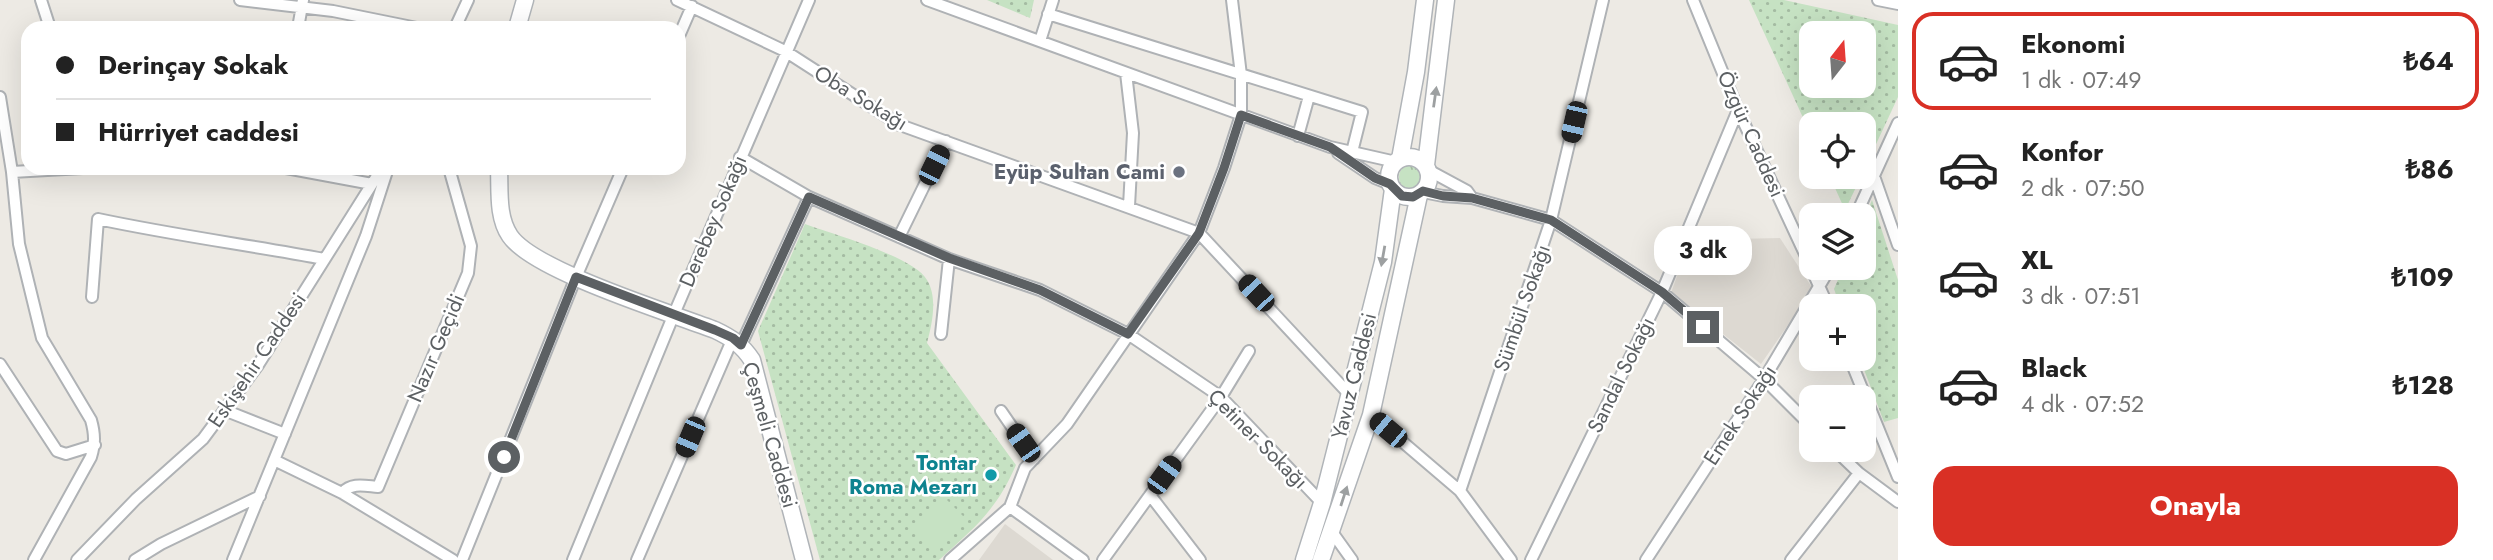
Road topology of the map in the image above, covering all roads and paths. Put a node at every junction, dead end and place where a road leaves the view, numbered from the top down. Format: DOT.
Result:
graph roads {
  1 [pos="41,0"];
  2 [pos="240,0"];
  3 [pos="468,0"];
  4 [pos="525,0"];
  5 [pos="677,0"];
  6 [pos="809,0"];
  7 [pos="927,0"];
  8 [pos="1052,0"];
  9 [pos="1232,0"];
  10 [pos="1425,0"];
  11 [pos="1446,0"];
  12 [pos="1603,0"];
  13 [pos="1693,0"];
  14 [pos="1878,0"];
  15 [pos="303,4"];
  16 [pos="1898,4"];
  17 [pos="692,6"];
  18 [pos="1048,14"];
  19 [pos="48,21"];
  20 [pos="382,21"];
  21 [pos="458,21"];
  22 [pos="519,21"];
  23 [pos="686,21"];
  24 [pos="1040,41"];
  25 [pos="785,51"];
  26 [pos="1126,73"];
  27 [pos="1241,75"];
  28 [pos="1309,96"];
  29 [pos="0,97"];
  30 [pos="1738,110"];
  31 [pos="1241,115"];
  32 [pos="1898,123"];
  33 [pos="1298,136"];
  34 [pos="946,141"];
  35 [pos="1330,147"];
  36 [pos="1352,152"];
  37 [pos="740,157"];
  38 [pos="1398,160"];
  39 [pos="1427,168"];
  40 [pos="21,171"];
  41 [pos="12,172"];
  42 [pos="324,175"];
  43 [pos="378,175"];
  44 [pos="386,175"];
  45 [pos="451,175"];
  46 [pos="499,175"];
  47 [pos="620,175"];
  48 [pos="1876,177"];
  49 [pos="1876,182"];
  50 [pos="372,184"];
  51 [pos="1392,187"];
  52 [pos="1421,193"];
  53 [pos="809,197"];
  54 [pos="1472,198"];
  55 [pos="1129,206"];
  56 [pos="1551,220"];
  57 [pos="1199,233"];
  58 [pos="899,237"];
  59 [pos="1799,242"];
  60 [pos="1898,245"];
  61 [pos="949,258"];
  62 [pos="324,259"];
  63 [pos="576,277"];
  64 [pos="1817,280"];
  65 [pos="1823,280"];
  66 [pos="1820,286"];
  67 [pos="1662,292"];
  68 [pos="1823,294"];
  69 [pos="92,297"];
  70 [pos="674,314"];
  71 [pos="941,334"];
  72 [pos="1128,334"];
  73 [pos="737,342"];
  74 [pos="1249,351"];
  75 [pos="0,364"];
  76 [pos="1855,371"];
  77 [pos="1764,379"];
  78 [pos="5,382"];
  79 [pos="1349,394"];
  80 [pos="1221,397"];
  81 [pos="225,410"];
  82 [pos="1001,411"];
  83 [pos="1799,414"];
  84 [pos="1371,415"];
  85 [pos="285,434"];
  86 [pos="95,445"];
  87 [pos="1034,459"];
  88 [pos="274,460"];
  89 [pos="1847,462"];
  90 [pos="1858,473"];
  91 [pos="1898,477"];
  92 [pos="1461,491"];
  93 [pos="342,493"];
  94 [pos="1150,495"];
  95 [pos="260,496"];
  96 [pos="1898,502"];
  97 [pos="1322,503"];
  98 [pos="1010,507"];
  99 [pos="1332,532"];
  100 [pos="236,559"];
  101 [pos="34,560"];
  102 [pos="77,560"];
  103 [pos="135,560"];
  104 [pos="453,560"];
  105 [pos="462,560"];
  106 [pos="573,560"];
  107 [pos="637,560"];
  108 [pos="804,560"];
  109 [pos="950,560"];
  110 [pos="1083,560"];
  111 [pos="1103,560"];
  112 [pos="1200,560"];
  113 [pos="1304,560"];
  114 [pos="1321,560"];
  115 [pos="1352,560"];
  116 [pos="1511,560"];
  117 [pos="1531,560"];
  118 [pos="1646,560"];
  119 [pos="1791,560"];
  1 -- 19 [label="street"];
  2 -- 15 [label="street"];
  3 -- 21 [label="street"];
  4 -- 22 [label="street"];
  5 -- 17 [label="street, Oba Sokağı"];
  6 -- 25 [label="street, Derebey Sokağı"];
  7 -- 24 [label="street"];
  8 -- 18 [label="street"];
  9 -- 27 [label="street"];
  10 -- 38 [label="street"];
  39 -- 11 [label="street, one-way"];
  12 -- 56 [label="street, Sümbül Sokağı"];
  13 -- 30 [label="street, Özgür Caddesi"];
  14 -- 16 [label="street"];
  15 -- 20 [label="street"];
  17 -- 23 [label="street"];
  17 -- 25 [label="street, Oba Sokağı"];
  18 -- 24 [label="street"];
  18 -- 27 [label="street"];
  24 -- 26 [label="street"];
  25 -- 34 [label="street, Oba Sokağı"];
  25 -- 37 [label="street, Derebey Sokağı"];
  26 -- 31 [label="street"];
  26 -- 55 [label="street"];
  27 -- 28 [label="street"];
  27 -- 31 [label="street"];
  28 -- 33 [label="street"];
  28 -- 36 [label="street"];
  29 -- 41 [label="street"];
  30 -- 59 [label="street, Özgür Caddesi"];
  30 -- 67 [label="street, Sandal Sokağı"];
  31 -- 33 [label="street"];
  31 -- 57 [label="street"];
  32 -- 48 [label="street"];
  33 -- 35 [label="street"];
  34 -- 55 [label="street, Oba Sokağı"];
  34 -- 58 [label="street"];
  35 -- 36 [label="street"];
  35 -- 51 [label="street"];
  36 -- 38 [label="street"];
  37 -- 53 [label="street, Çetiner Sokağı"];
  37 -- 70 [label="street, Derebey Sokağı"];
  38 -- 39 [label="street"];
  38 -- 51 [label="street"];
  39 -- 52 [label="street"];
  39 -- 54 [label="street"];
  40 -- 41 [label="street"];
  41 -- 86 [label="street"];
  42 -- 50 [label="street"];
  43 -- 50 [label="street, Eskişehir Caddesi"];
  44 -- 85 [label="street"];
  45 -- 93 [label="street, Nazır Geçidi"];
  46 -- 63 [label="street, Çeşmeli Caddesi"];
  47 -- 63 [label="street"];
  49 -- 60 [label="street"];
  50 -- 62 [label="street, Eskişehir Caddesi"];
  51 -- 52 [label="street"];
  51 -- 79 [label="street, Yavuz Caddesi, one-way"];
  52 -- 54 [label="street"];
  52 -- 84 [label="street, Yavuz Caddesi"];
  53 -- 58 [label="street, Çetiner Sokağı"];
  53 -- 73 [label="street"];
  54 -- 56 [label="street"];
  55 -- 57 [label="street, Oba Sokağı"];
  56 -- 67 [label="street"];
  56 -- 92 [label="street, Sümbül Sokağı"];
  57 -- 72 [label="street"];
  57 -- 79 [label="street, Oba Sokağı"];
  58 -- 61 [label="street, Çetiner Sokağı"];
  61 -- 71 [label="street"];
  61 -- 72 [label="street, Çetiner Sokağı"];
  62 -- 69 [label="street"];
  62 -- 81 [label="street, Eskişehir Caddesi"];
  63 -- 70 [label="street, Çeşmeli Caddesi"];
  63 -- 105 [label="street"];
  64 -- 66 [label="street, Özgür Caddesi"];
  65 -- 66 [label="street, Emek Sokağı"];
  66 -- 68 [label="street, Özgür Caddesi"];
  66 -- 77 [label="street, Emek Sokağı"];
  67 -- 77 [label="street"];
  67 -- 117 [label="street, Sandal Sokağı"];
  70 -- 73 [label="street, Çeşmeli Caddesi"];
  70 -- 106 [label="street, Derebey Sokağı"];
  72 -- 80 [label="street, Çetiner Sokağı"];
  72 -- 87 [label="street"];
  73 -- 107 [label="street"];
  73 -- 108 [label="street, Çeşmeli Caddesi"];
  74 -- 80 [label="street"];
  75 -- 78 [label="street"];
  76 -- 91 [label="street"];
  77 -- 83 [label="street"];
  77 -- 118 [label="street, Emek Sokağı"];
  78 -- 86 [label="street"];
  79 -- 97 [label="street, Yavuz Caddesi"];
  80 -- 94 [label="street"];
  80 -- 97 [label="street, Çetiner Sokağı"];
  81 -- 85 [label="street"];
  81 -- 102 [label="street, Eskişehir Caddesi"];
  82 -- 87 [label="street"];
  84 -- 92 [label="street"];
  99 -- 84 [label="street, Yavuz Caddesi, one-way"];
  85 -- 88 [label="street"];
  86 -- 101 [label="street"];
  87 -- 98 [label="street"];
  88 -- 93 [label="street"];
  88 -- 95 [label="street"];
  89 -- 90 [label="street"];
  90 -- 96 [label="street"];
  90 -- 119 [label="street"];
  92 -- 116 [label="street"];
  93 -- 104 [label="street"];
  94 -- 111 [label="street"];
  94 -- 112 [label="street"];
  95 -- 100 [label="street"];
  95 -- 103 [label="street"];
  97 -- 113 [label="street, Yavuz Caddesi"];
  98 -- 109 [label="street"];
  98 -- 110 [label="street"];
  99 -- 114 [label="street, Yavuz Caddesi"];
  99 -- 115 [label="street"];
}
